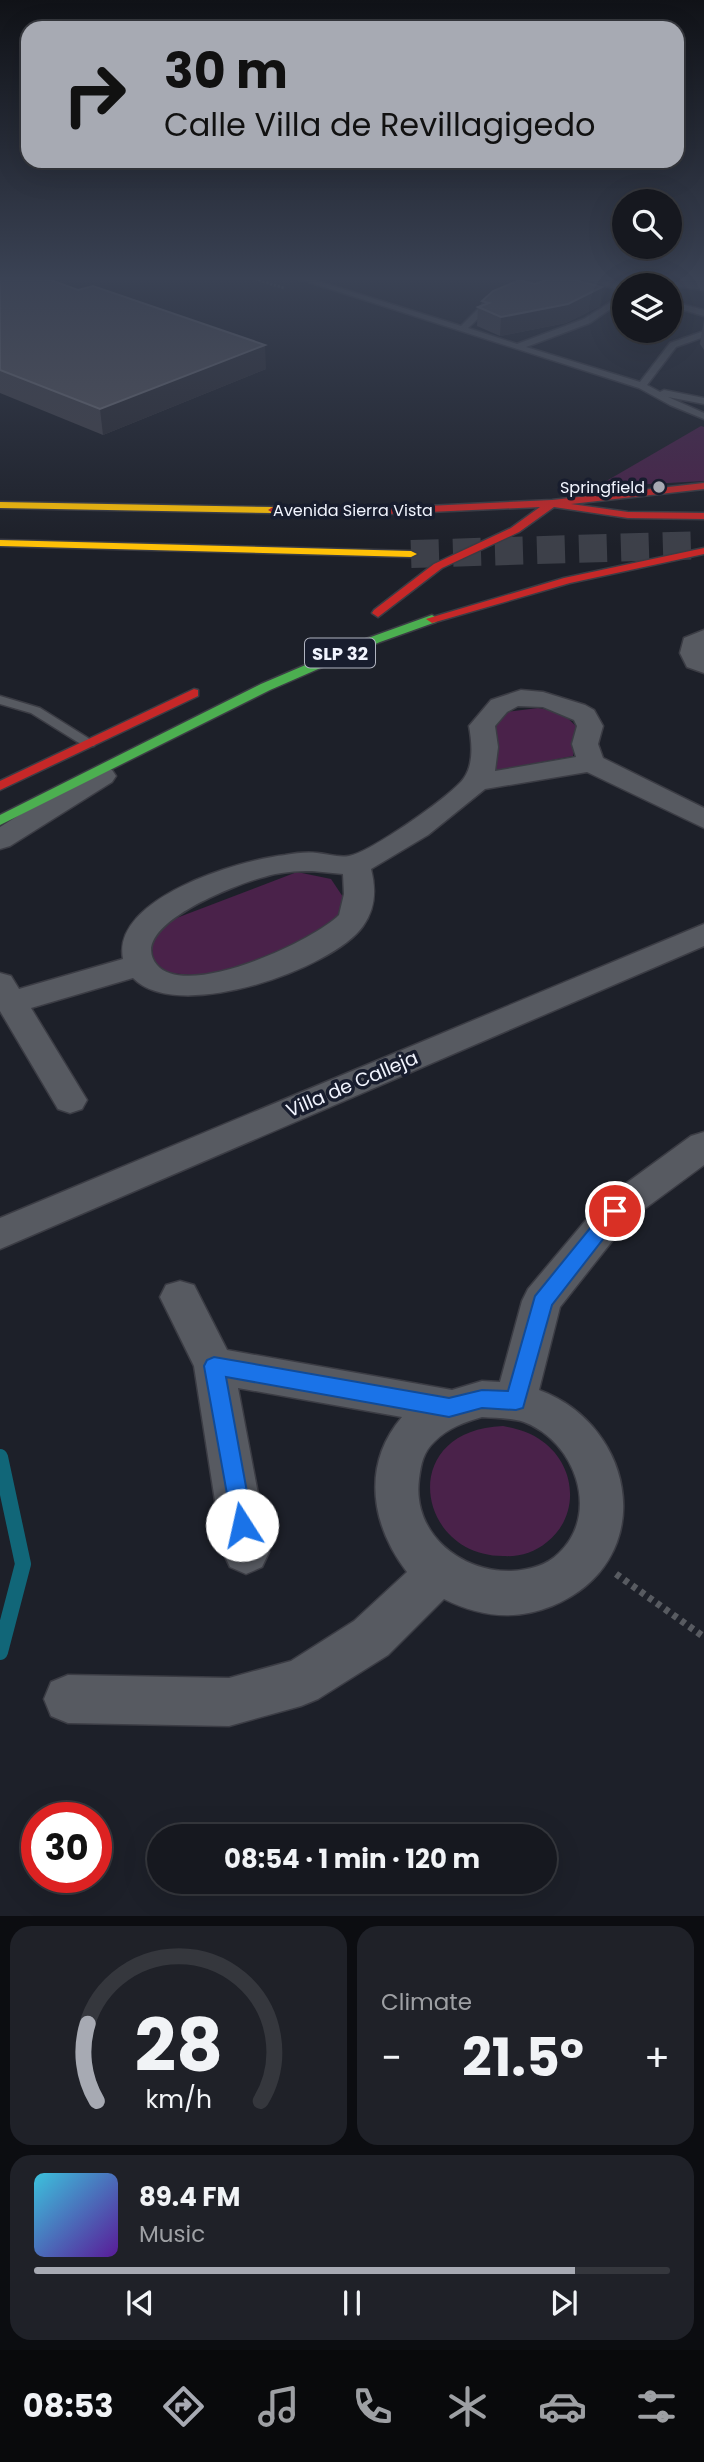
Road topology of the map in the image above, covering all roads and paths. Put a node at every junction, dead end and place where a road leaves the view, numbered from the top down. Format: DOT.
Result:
graph roads {
  1 [pos="582,367"];
  2 [pos="656,367"];
  3 [pos="642,386"];
  4 [pos="654,391"];
  5 [pos="704,401"];
  6 [pos="704,416"];
  7 [pos="704,486"];
  8 [pos="552,503"];
  9 [pos="0,505"];
  10 [pos="704,516"];
  11 [pos="0,543"];
  12 [pos="704,551"];
  13 [pos="411,554"];
  14 [pos="426,596"];
  15 [pos="704,636"];
  16 [pos="704,666"];
  17 [pos="212,685"];
  18 [pos="0,701"];
  19 [pos="89,743"];
  20 [pos="142,749"];
  21 [pos="591,763"];
  22 [pos="477,782"];
  23 [pos="0,786"];
  24 [pos="704,818"];
  25 [pos="0,821"];
  26 [pos="0,841"];
  27 [pos="355,865"];
  28 [pos="704,934"];
  29 [pos="140,965"];
  30 [pos="6,994"];
  31 [pos="70,1100"];
  32 [pos="704,1146"];
  33 [pos="0,1234"];
  34 [pos="180,1297"];
  35 [pos="214,1366"];
  36 [pos="516,1401"];
  37 [pos="449,1408"];
  38 [pos="246,1552"];
  39 [pos="589,1554"];
  40 [pos="439,1573"];
  41 [pos="704,1637"];
  42 [pos="68,1699"];
  1 -- 3 [label="lane"];
  2 -- 3 [label="lane"];
  3 -- 4 [label="lane"];
  4 -- 5 [label="lane"];
  4 -- 6 [label="lane"];
  7 -- 8 [label="main road, Avenida Sierra Vista"];
  8 -- 9 [label="main road, Avenida Sierra Vista"];
  8 -- 10 [label="main road"];
  8 -- 14 [label="main road, SLP 32"];
  11 -- 13 [label="main road"];
  12 -- 20 [label="main road, SLP 32"];
  15 -- 16 [label="street"];
  17 -- 19 [label="main road"];
  18 -- 19 [label="lane"];
  19 -- 23 [label="main road"];
  20 -- 25 [label="main road, SLP 32"];
  20 -- 26 [label="street"];
  21 -- 22 [label="street"];
  21 -- 22 [label="street"];
  21 -- 24 [label="street"];
  22 -- 27 [label="street"];
  27 -- 29 [label="street"];
  27 -- 29 [label="street"];
  28 -- 33 [label="street, Villa de Calleja"];
  29 -- 30 [label="street"];
  30 -- 31 [label="street"];
  32 -- 36 [label="street"];
  34 -- 35 [label="street"];
  35 -- 37 [label="street"];
  35 -- 38 [label="street"];
  36 -- 37 [label="street"];
  36 -- 39 [label="street"];
  37 -- 40 [label="street"];
  39 -- 40 [label="street"];
  39 -- 41 [label="path"];
  40 -- 42 [label="street"];
}
